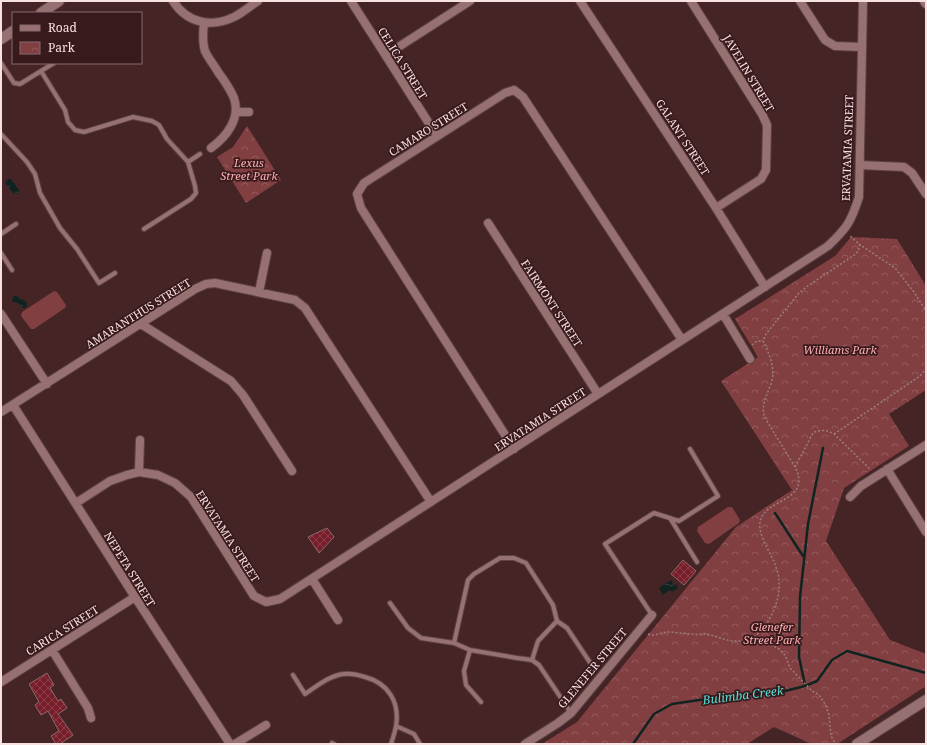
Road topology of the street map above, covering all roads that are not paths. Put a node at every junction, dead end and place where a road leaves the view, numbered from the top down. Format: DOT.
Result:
graph roads {
  1 [pos="173,1"];
  2 [pos="258,1"];
  3 [pos="351,1"];
  4 [pos="470,1"];
  5 [pos="580,1"];
  6 [pos="691,1"];
  7 [pos="800,1"];
  8 [pos="863,1"];
  9 [pos="56,2"];
  10 [pos="42,12"];
  11 [pos="204,23"];
  12 [pos="12,32"];
  13 [pos="1,39"];
  14 [pos="862,47"];
  15 [pos="386,55"];
  16 [pos="1,64"];
  17 [pos="52,64"];
  18 [pos="41,71"];
  19 [pos="236,112"];
  20 [pos="248,112"];
  21 [pos="1,134"];
  22 [pos="437,136"];
  23 [pos="211,148"];
  24 [pos="200,154"];
  25 [pos="188,162"];
  26 [pos="860,165"];
  27 [pos="926,194"];
  28 [pos="716,208"];
  29 [pos="488,222"];
  30 [pos="16,224"];
  31 [pos="144,229"];
  32 [pos="1,234"];
  33 [pos="1,253"];
  34 [pos="267,253"];
  35 [pos="12,270"];
  36 [pos="115,273"];
  37 [pos="765,287"];
  38 [pos="259,292"];
  39 [pos="1,314"];
  40 [pos="723,314"];
  41 [pos="141,324"];
  42 [pos="682,340"];
  43 [pos="750,359"];
  44 [pos="47,384"];
  45 [pos="598,394"];
  46 [pos="13,405"];
  47 [pos="1,412"];
  48 [pos="140,440"];
  49 [pos="926,445"];
  50 [pos="514,449"];
  51 [pos="690,449"];
  52 [pos="887,469"];
  53 [pos="292,471"];
  54 [pos="139,472"];
  55 [pos="850,497"];
  56 [pos="431,502"];
  57 [pos="76,503"];
  58 [pos="670,518"];
  59 [pos="926,532"];
  60 [pos="697,562"];
  61 [pos="312,579"];
  62 [pos="135,597"];
  63 [pos="390,603"];
  64 [pos="652,615"];
  65 [pos="338,620"];
  66 [pos="557,621"];
  67 [pos="454,643"];
  68 [pos="52,650"];
  69 [pos="470,650"];
  70 [pos="532,660"];
  71 [pos="591,664"];
  72 [pos="293,675"];
  73 [pos="1,682"];
  74 [pos="926,700"];
  75 [pos="481,702"];
  76 [pos="571,713"];
  77 [pos="92,718"];
  78 [pos="266,725"];
  79 [pos="396,726"];
  80 [pos="230,744"];
  81 [pos="235,744"];
  82 [pos="391,744"];
  83 [pos="420,744"];
  84 [pos="525,744"];
  85 [pos="857,744"];
  1 -- 11 [label="street"];
  2 -- 11 [label="street"];
  3 -- 15 [label="street, CELICA STREET"];
  4 -- 15 [label="street"];
  5 -- 28 [label="street, GALANT STREET"];
  6 -- 28 [label="street, JAVELIN STREET"];
  7 -- 14 [label="street"];
  8 -- 14 [label="street, ERVATAMIA STREET"];
  9 -- 10 [label="street"];
  11 -- 19 [label="street"];
  12 -- 13 [label="street"];
  14 -- 26 [label="street, ERVATAMIA STREET"];
  15 -- 22 [label="street, CELICA STREET"];
  16 -- 18 [label="lane"];
  17 -- 18 [label="lane"];
  18 -- 25 [label="lane"];
  19 -- 20 [label="street"];
  19 -- 23 [label="street"];
  21 -- 36 [label="lane"];
  22 -- 42 [label="street, CAMARO STREET"];
  22 -- 50 [label="street, CAMARO STREET"];
  24 -- 25 [label="lane"];
  25 -- 31 [label="lane"];
  26 -- 27 [label="street"];
  26 -- 37 [label="street, ERVATAMIA STREET"];
  28 -- 37 [label="street, GALANT STREET"];
  29 -- 45 [label="street, FAIRMONT STREET"];
  30 -- 32 [label="lane"];
  33 -- 35 [label="lane"];
  34 -- 38 [label="street"];
  37 -- 40 [label="street, ERVATAMIA STREET"];
  38 -- 41 [label="street, AMARANTHUS STREET"];
  38 -- 56 [label="street, AMARANTHUS STREET"];
  39 -- 44 [label="street"];
  40 -- 42 [label="street, ERVATAMIA STREET"];
  40 -- 43 [label="street"];
  41 -- 44 [label="street, AMARANTHUS STREET"];
  41 -- 53 [label="street"];
  42 -- 45 [label="street, ERVATAMIA STREET"];
  44 -- 46 [label="street, AMARANTHUS STREET"];
  45 -- 50 [label="street, ERVATAMIA STREET"];
  46 -- 47 [label="street, AMARANTHUS STREET"];
  46 -- 57 [label="street, NEPETA STREET"];
  48 -- 54 [label="street"];
  49 -- 52 [label="street"];
  50 -- 56 [label="street, ERVATAMIA STREET"];
  51 -- 58 [label="lane"];
  52 -- 55 [label="street"];
  52 -- 59 [label="street"];
  54 -- 57 [label="street, ERVATAMIA STREET"];
  54 -- 61 [label="street, ERVATAMIA STREET"];
  56 -- 61 [label="street, ERVATAMIA STREET"];
  57 -- 62 [label="street, NEPETA STREET"];
  58 -- 60 [label="lane"];
  58 -- 64 [label="lane"];
  61 -- 65 [label="street"];
  62 -- 68 [label="street, CARICA STREET"];
  62 -- 80 [label="street, NEPETA STREET"];
  63 -- 67 [label="lane"];
  64 -- 76 [label="street, GLENEFER STREET"];
  66 -- 67 [label="lane"];
  66 -- 70 [label="lane"];
  66 -- 71 [label="lane"];
  67 -- 69 [label="lane"];
  68 -- 73 [label="street, CARICA STREET"];
  68 -- 77 [label="street"];
  69 -- 70 [label="lane"];
  69 -- 75 [label="lane"];
  70 -- 76 [label="lane"];
  72 -- 79 [label="lane"];
  74 -- 85 [label="street"];
  76 -- 84 [label="street, GLENEFER STREET"];
  78 -- 81 [label="street"];
  79 -- 82 [label="lane"];
  79 -- 83 [label="lane"];
}
